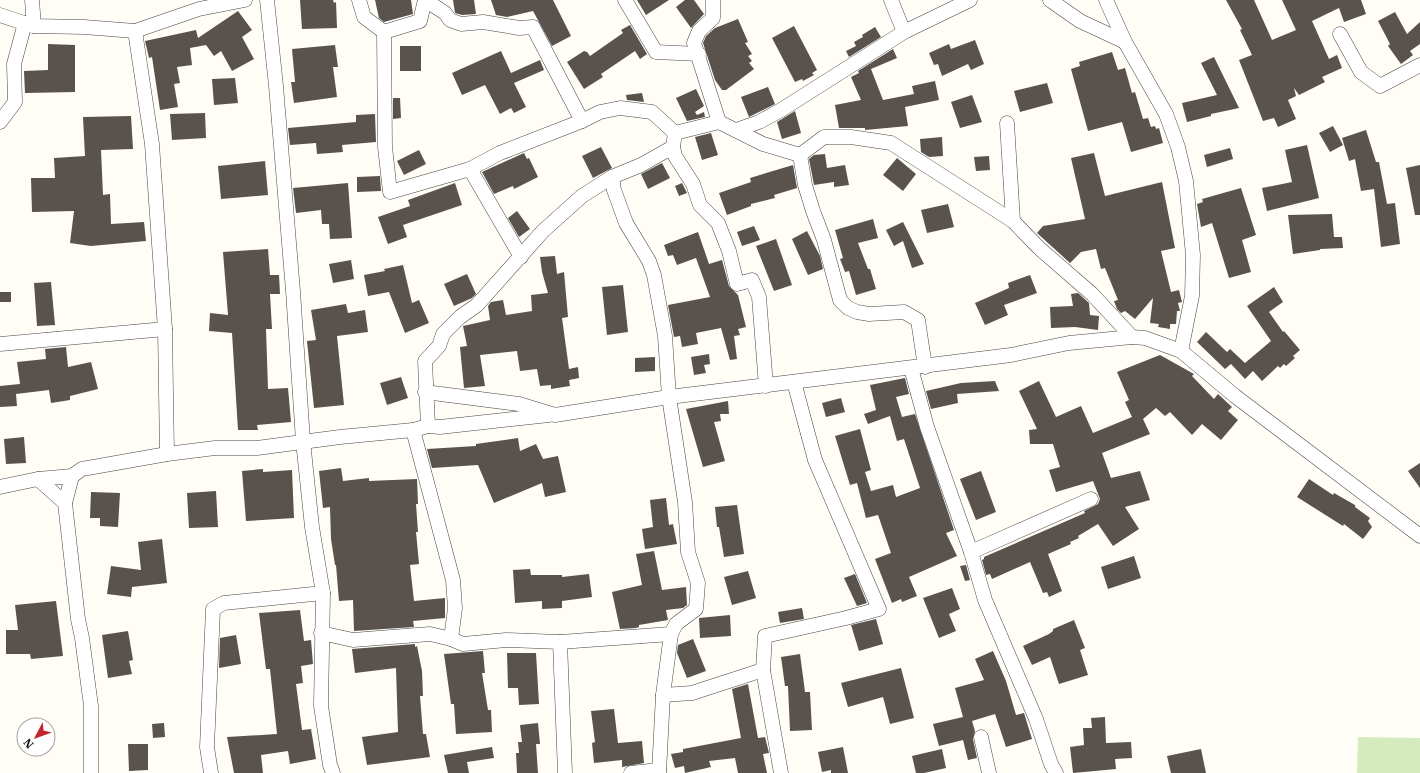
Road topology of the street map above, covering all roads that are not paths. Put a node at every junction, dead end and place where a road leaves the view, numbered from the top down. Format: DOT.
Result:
graph roads {
  1 [pos="32,0"];
  2 [pos="245,0"];
  3 [pos="267,0"];
  4 [pos="359,0"];
  5 [pos="425,0"];
  6 [pos="625,0"];
  7 [pos="712,0"];
  8 [pos="891,0"];
  9 [pos="1050,0"];
  10 [pos="1106,0"];
  11 [pos="968,1"];
  12 [pos="0,16"];
  13 [pos="18,23"];
  14 [pos="135,32"];
  15 [pos="384,32"];
  16 [pos="904,32"];
  17 [pos="1340,34"];
  18 [pos="1125,42"];
  19 [pos="699,54"];
  20 [pos="1420,65"];
  21 [pos="582,121"];
  22 [pos="0,122"];
  23 [pos="719,122"];
  24 [pos="1007,123"];
  25 [pos="736,130"];
  26 [pos="675,133"];
  27 [pos="673,147"];
  28 [pos="800,155"];
  29 [pos="470,169"];
  30 [pos="612,177"];
  31 [pos="1013,221"];
  32 [pos="521,257"];
  33 [pos="164,329"];
  34 [pos="1132,337"];
  35 [pos="0,344"];
  36 [pos="1181,351"];
  37 [pos="918,367"];
  38 [pos="794,382"];
  39 [pos="766,386"];
  40 [pos="425,392"];
  41 [pos="669,397"];
  42 [pos="555,415"];
  43 [pos="428,426"];
  44 [pos="413,430"];
  45 [pos="303,442"];
  46 [pos="167,454"];
  47 [pos="72,476"];
  48 [pos="38,479"];
  49 [pos="0,487"];
  50 [pos="1090,499"];
  51 [pos="65,503"];
  52 [pos="1420,536"];
  53 [pos="971,552"];
  54 [pos="323,593"];
  55 [pos="321,633"];
  56 [pos="671,634"];
  57 [pos="451,639"];
  58 [pos="560,642"];
  59 [pos="763,670"];
  60 [pos="663,695"];
  61 [pos="981,737"];
  62 [pos="659,772"];
  63 [pos="91,773"];
  64 [pos="211,773"];
  65 [pos="333,773"];
  66 [pos="565,773"];
  67 [pos="631,773"];
  68 [pos="781,773"];
  69 [pos="989,773"];
  70 [pos="1056,773"];
  1 -- 13 [label="street"];
  2 -- 14 [label="street"];
  3 -- 45 [label="street"];
  4 -- 15 [label="street"];
  5 -- 15 [label="street"];
  5 -- 21 [label="street"];
  6 -- 19 [label="street"];
  7 -- 19 [label="street"];
  8 -- 16 [label="street"];
  9 -- 18 [label="street"];
  10 -- 18 [label="street"];
  11 -- 16 [label="street"];
  12 -- 13 [label="street"];
  13 -- 14 [label="street"];
  13 -- 22 [label="street"];
  14 -- 33 [label="street"];
  15 -- 29 [label="street"];
  16 -- 25 [label="street"];
  17 -- 20 [label="street"];
  18 -- 36 [label="street"];
  19 -- 23 [label="street"];
  21 -- 26 [label="street"];
  21 -- 29 [label="street"];
  23 -- 25 [label="street"];
  23 -- 26 [label="street"];
  24 -- 31 [label="street"];
  25 -- 28 [label="street"];
  26 -- 27 [label="street"];
  27 -- 30 [label="street"];
  27 -- 39 [label="street"];
  28 -- 31 [label="street"];
  28 -- 37 [label="street"];
  29 -- 32 [label="street"];
  30 -- 32 [label="street"];
  30 -- 41 [label="street"];
  31 -- 34 [label="street"];
  32 -- 40 [label="street"];
  33 -- 35 [label="street"];
  33 -- 46 [label="street"];
  34 -- 36 [label="street"];
  34 -- 37 [label="street"];
  36 -- 52 [label="street"];
  37 -- 38 [label="street"];
  37 -- 53 [label="street"];
  38 -- 39 [label="street"];
  38 -- 59 [label="street"];
  39 -- 41 [label="street"];
  40 -- 42 [label="street"];
  40 -- 43 [label="street"];
  41 -- 42 [label="street"];
  41 -- 56 [label="street"];
  42 -- 43 [label="street"];
  43 -- 44 [label="street"];
  44 -- 45 [label="street"];
  44 -- 57 [label="street"];
  45 -- 46 [label="street"];
  45 -- 54 [label="street"];
  46 -- 47 [label="street"];
  47 -- 48 [label="street"];
  47 -- 51 [label="street"];
  48 -- 49 [label="street"];
  48 -- 51 [label="street"];
  50 -- 53 [label="street"];
  51 -- 63 [label="street"];
  53 -- 70 [label="street"];
  54 -- 55 [label="street"];
  54 -- 64 [label="street"];
  55 -- 57 [label="street"];
  55 -- 65 [label="street"];
  56 -- 58 [label="street"];
  56 -- 60 [label="street"];
  57 -- 58 [label="street"];
  58 -- 66 [label="street"];
  59 -- 60 [label="street"];
  59 -- 68 [label="street"];
  60 -- 62 [label="street"];
  61 -- 69 [label="street"];
  62 -- 67 [label="street"];
}
